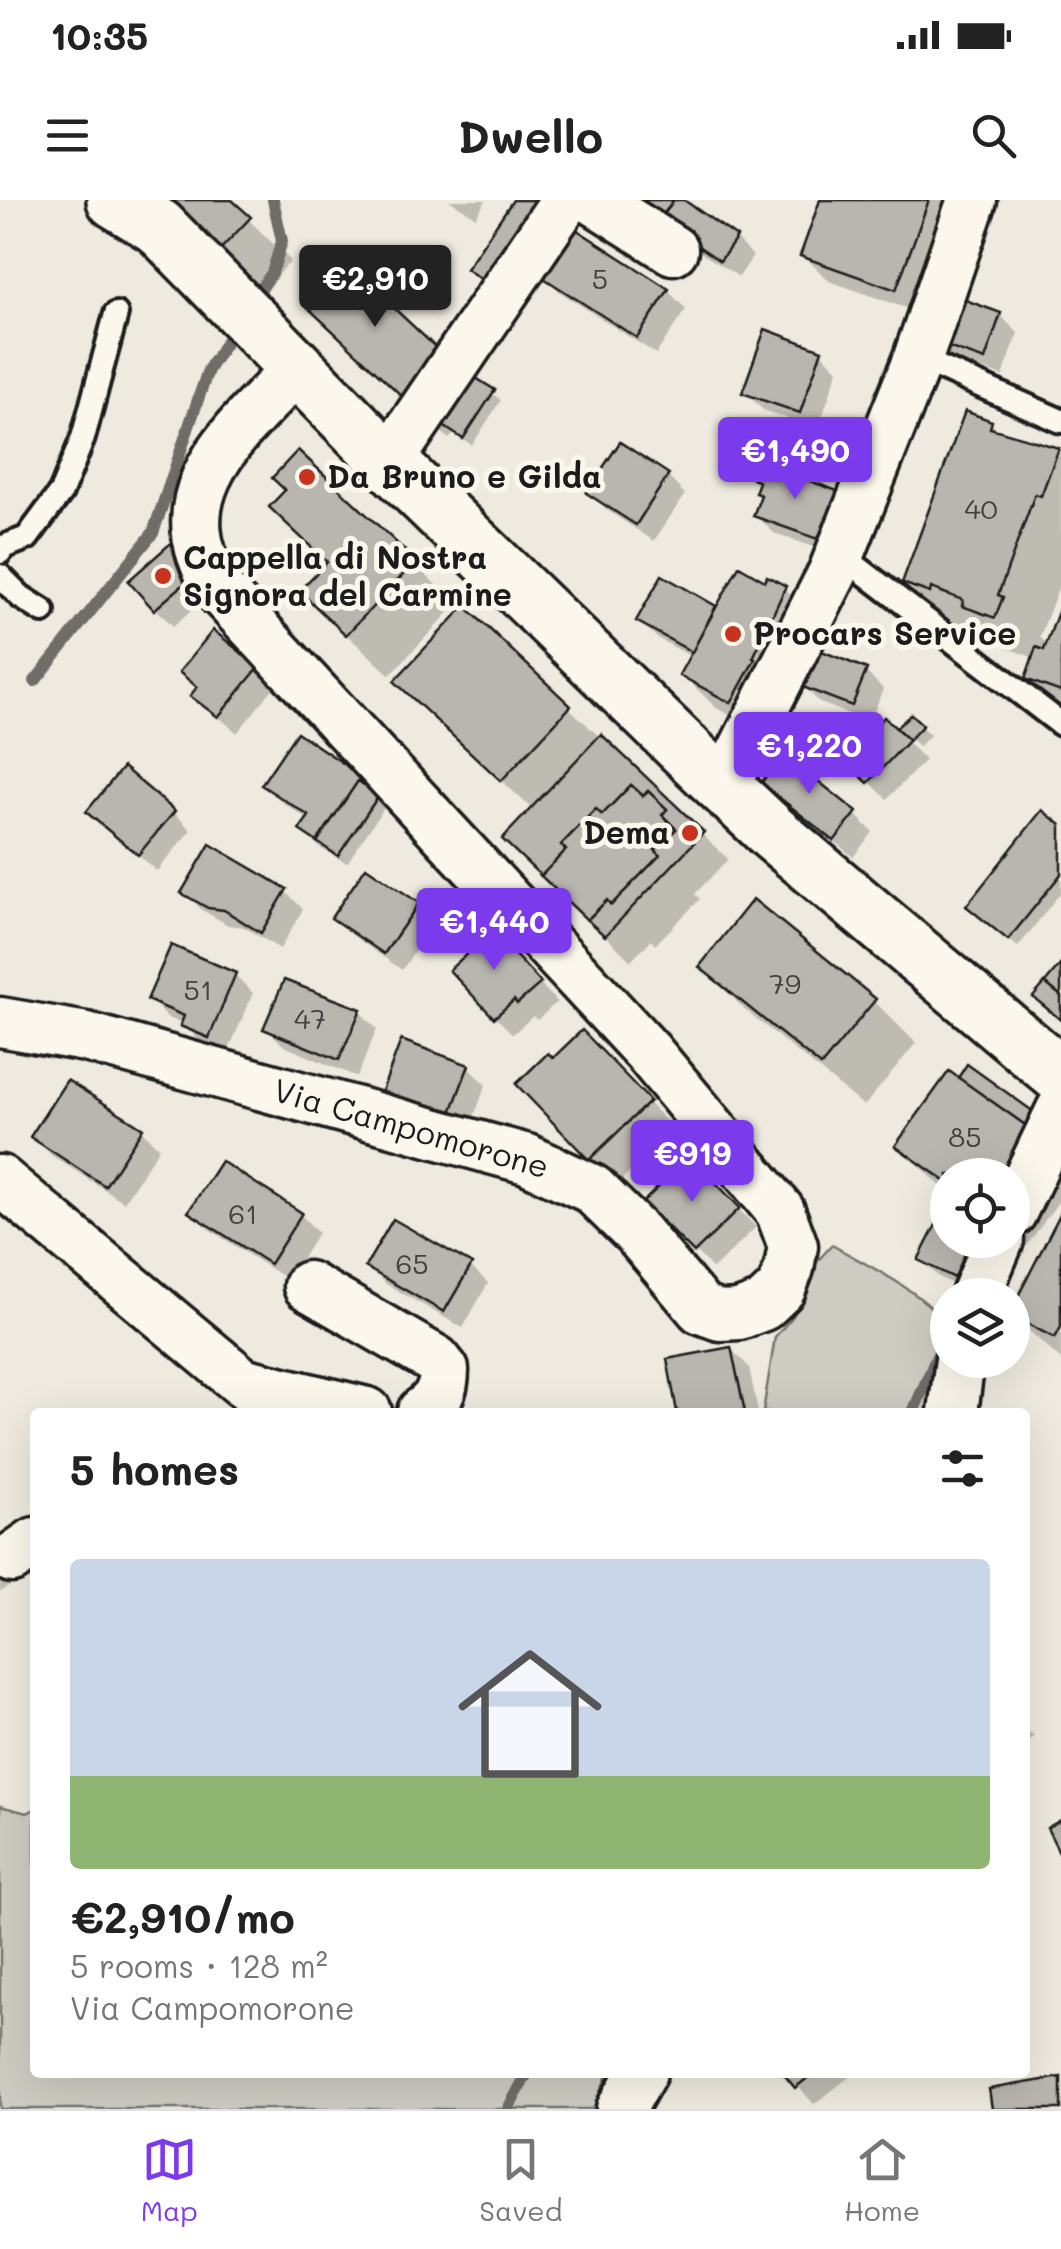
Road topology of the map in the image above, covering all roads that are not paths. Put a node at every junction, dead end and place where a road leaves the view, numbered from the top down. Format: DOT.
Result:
graph roads {
  1 [pos="115,200"];
  2 [pos="566,200"];
  3 [pos="594,200"];
  4 [pos="972,200"];
  5 [pos="673,250"];
  6 [pos="116,314"];
  7 [pos="280,352"];
  8 [pos="918,358"];
  9 [pos="1061,422"];
  10 [pos="389,460"];
  11 [pos="0,552"];
  12 [pos="840,554"];
  13 [pos="0,576"];
  14 [pos="43,611"];
  15 [pos="1061,724"];
  16 [pos="724,787"];
  17 [pos="0,1022"];
  18 [pos="1061,1076"];
  19 [pos="1061,1110"];
  20 [pos="1030,1175"];
  21 [pos="0,1180"];
  22 [pos="308,1286"];
  23 [pos="958,1378"];
  24 [pos="242,1382"];
  25 [pos="273,1408"];
  26 [pos="350,1408"];
  27 [pos="427,1408"];
  28 [pos="954,1408"];
  29 [pos="639,2078"];
  30 [pos="621,2109"];
  1 -- 7 [label="main road"];
  2 -- 10 [label="street"];
  3 -- 5 [label="street"];
  4 -- 8 [label="street"];
  6 -- 11 [label="lane"];
  7 -- 10 [label="main road"];
  7 -- 17 [label="street, Via Campomorone"];
  8 -- 9 [label="lane"];
  8 -- 12 [label="street"];
  10 -- 16 [label="main road"];
  12 -- 15 [label="lane"];
  12 -- 16 [label="street"];
  13 -- 14 [label="lane"];
  16 -- 18 [label="main road"];
  19 -- 20 [label="street"];
  21 -- 24 [label="street"];
  22 -- 27 [label="street"];
  23 -- 28 [label="street"];
  24 -- 25 [label="street"];
  24 -- 26 [label="street"];
  29 -- 30 [label="street"];
}
